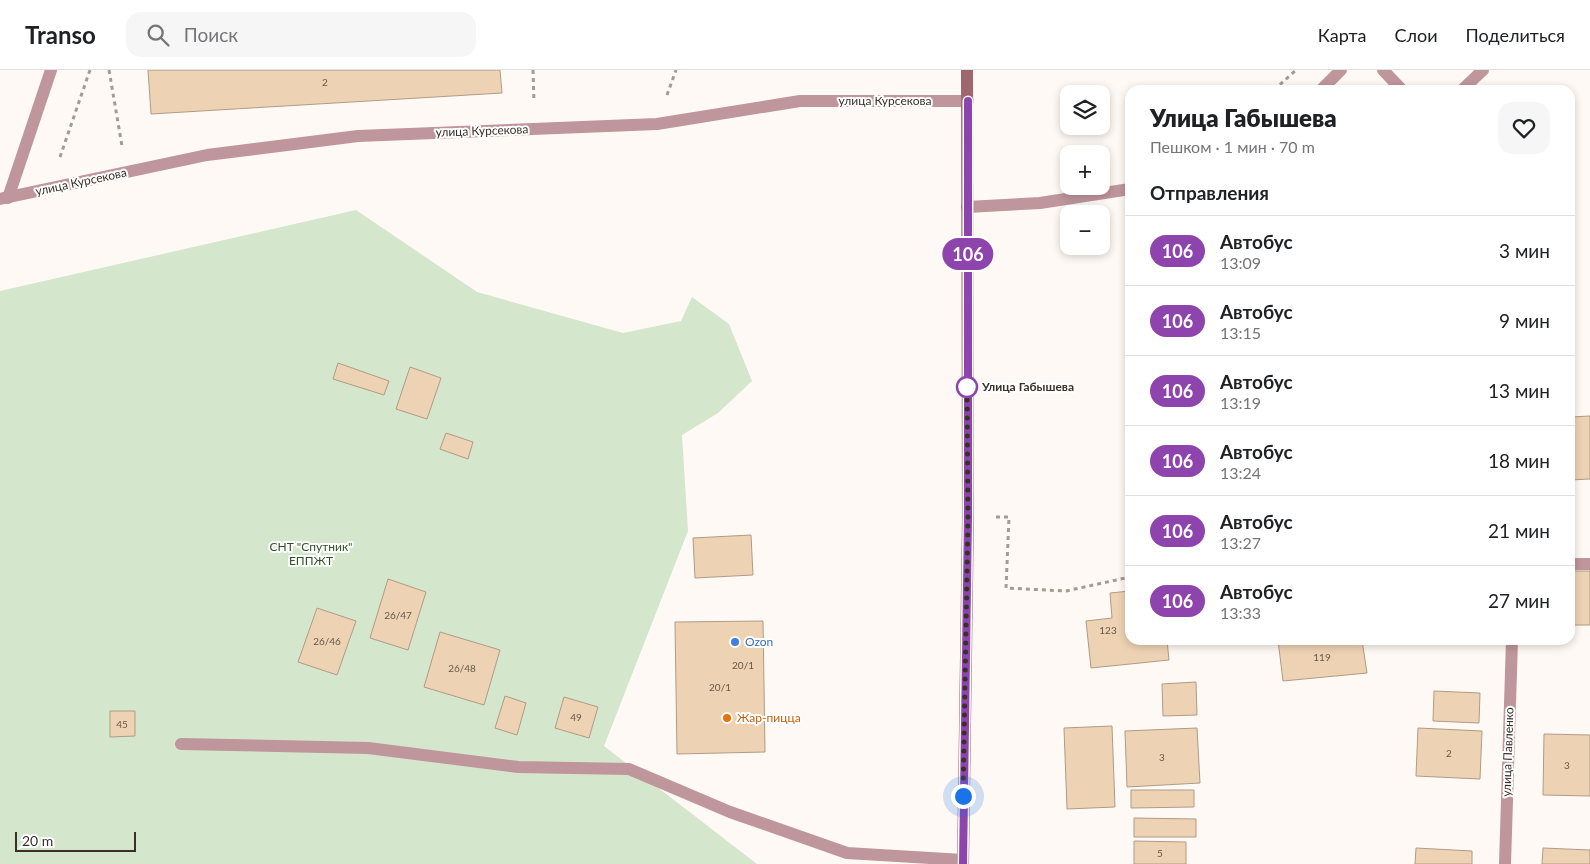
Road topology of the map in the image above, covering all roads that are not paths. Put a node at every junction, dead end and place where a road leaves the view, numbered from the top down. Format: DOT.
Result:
graph roads {
  1 [pos="51,70"];
  2 [pos="967,70"];
  3 [pos="1341,70"];
  4 [pos="1383,70"];
  5 [pos="1484,70"];
  6 [pos="1325,85"];
  7 [pos="1397,85"];
  8 [pos="1468,85"];
  9 [pos="968,101"];
  10 [pos="1125,190"];
  11 [pos="4,199"];
  12 [pos="968,207"];
  13 [pos="1575,564"];
  14 [pos="1590,564"];
  15 [pos="1512,645"];
  16 [pos="181,744"];
  17 [pos="963,862"];
  18 [pos="1505,864"];
  1 -- 11 [label="street"];
  2 -- 9 [label="main road"];
  3 -- 6 [label="street"];
  4 -- 7 [label="street"];
  5 -- 8 [label="street"];
  9 -- 11 [label="street, улица Курсекова"];
  9 -- 12 [label="main road"];
  10 -- 12 [label="street"];
  12 -- 17 [label="main road"];
  13 -- 14 [label="street"];
  15 -- 18 [label="street, улица Павленко"];
  16 -- 17 [label="street"];
}
